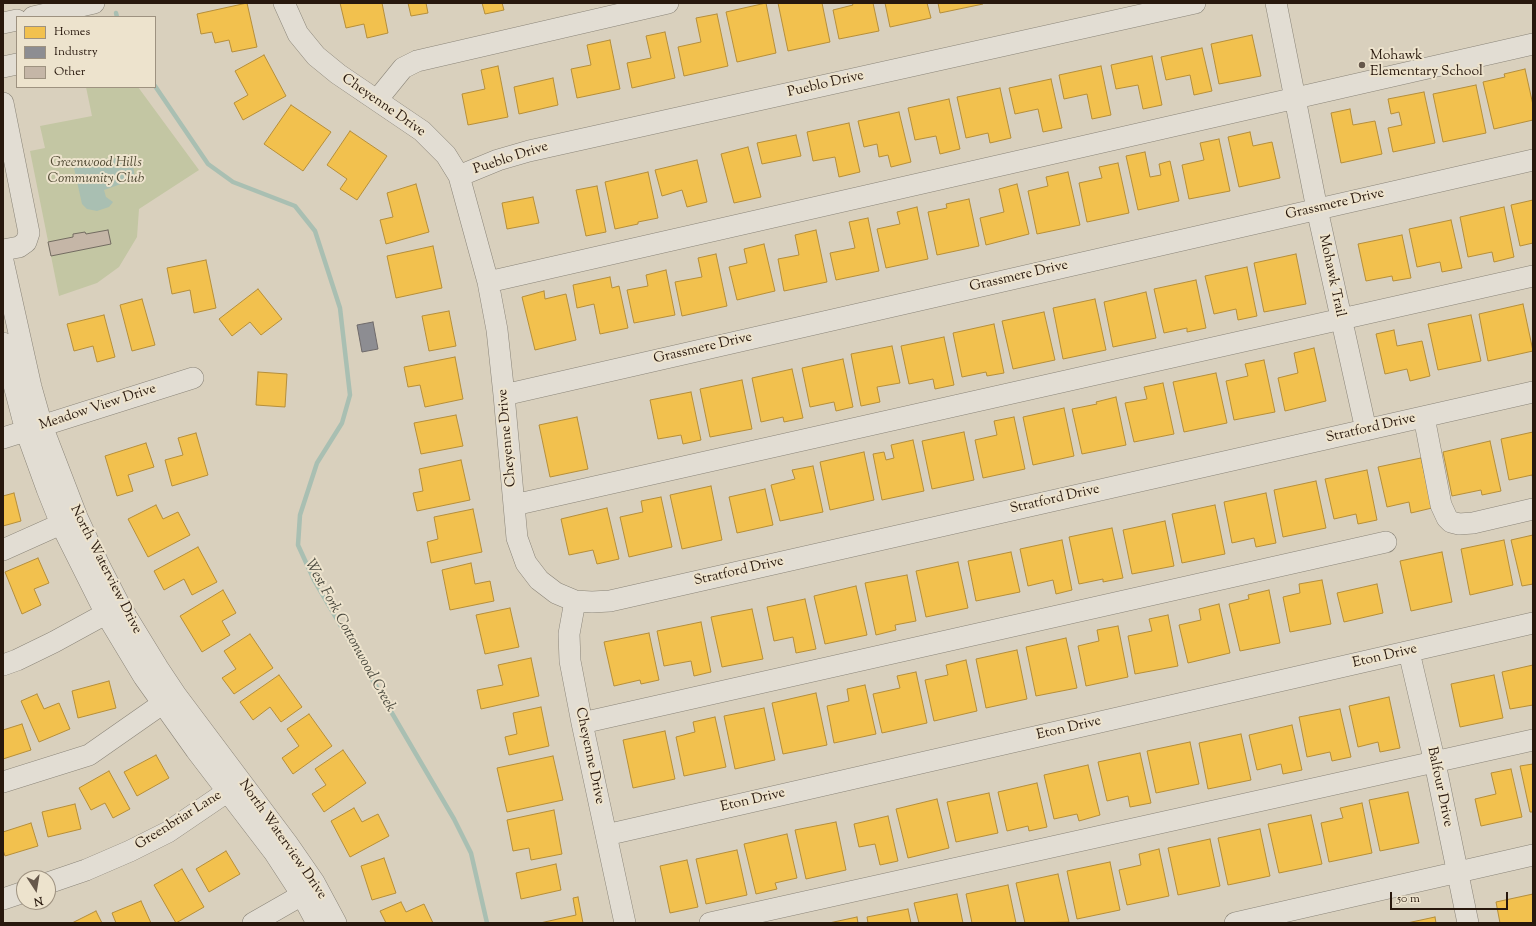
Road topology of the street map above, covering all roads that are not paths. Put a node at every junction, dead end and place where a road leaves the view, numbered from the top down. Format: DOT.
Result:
graph roads {
  1 [pos="26,3"];
  2 [pos="94,3"];
  3 [pos="284,3"];
  4 [pos="668,3"];
  5 [pos="1195,3"];
  6 [pos="1276,3"];
  7 [pos="56,14"];
  8 [pos="29,16"];
  9 [pos="41,16"];
  10 [pos="16,20"];
  11 [pos="3,24"];
  12 [pos="1533,44"];
  13 [pos="16,64"];
  14 [pos="3,67"];
  15 [pos="1296,98"];
  16 [pos="377,100"];
  17 [pos="4,114"];
  18 [pos="1533,160"];
  19 [pos="459,176"];
  20 [pos="1317,209"];
  21 [pos="3,250"];
  22 [pos="3,260"];
  23 [pos="1533,276"];
  24 [pos="488,282"];
  25 [pos="1341,320"];
  26 [pos="3,343"];
  27 [pos="193,378"];
  28 [pos="1533,392"];
  29 [pos="504,394"];
  30 [pos="1424,417"];
  31 [pos="34,428"];
  32 [pos="1366,430"];
  33 [pos="3,438"];
  34 [pos="514,505"];
  35 [pos="1533,509"];
  36 [pos="61,524"];
  37 [pos="1386,542"];
  38 [pos="3,550"];
  39 [pos="575,601"];
  40 [pos="113,610"];
  41 [pos="1533,623"];
  42 [pos="1409,652"];
  43 [pos="3,665"];
  44 [pos="162,704"];
  45 [pos="582,724"];
  46 [pos="1533,740"];
  47 [pos="1435,763"];
  48 [pos="3,782"];
  49 [pos="235,787"];
  50 [pos="606,835"];
  51 [pos="1533,855"];
  52 [pos="1457,872"];
  53 [pos="56,880"];
  54 [pos="16,895"];
  55 [pos="302,895"];
  56 [pos="3,899"];
  57 [pos="253,923"];
  58 [pos="317,923"];
  59 [pos="336,923"];
  60 [pos="625,923"];
  61 [pos="710,923"];
  62 [pos="1235,923"];
  63 [pos="1468,923"];
  1 -- 8 [label="street"];
  2 -- 7 [label="street"];
  3 -- 16 [label="street, Cheyenne Drive"];
  4 -- 16 [label="street"];
  5 -- 19 [label="street, Pueblo Drive"];
  6 -- 15 [label="street, Mohawk Trail"];
  7 -- 9 [label="street"];
  10 -- 11 [label="street"];
  12 -- 15 [label="street"];
  13 -- 14 [label="street"];
  15 -- 20 [label="street, Mohawk Trail"];
  15 -- 24 [label="street"];
  16 -- 19 [label="street, Cheyenne Drive"];
  17 -- 21 [label="street"];
  18 -- 20 [label="street, Grassmere Drive"];
  19 -- 24 [label="street, Cheyenne Drive"];
  20 -- 25 [label="street, Mohawk Trail"];
  20 -- 29 [label="street, Grassmere Drive"];
  22 -- 31 [label="street, North Waterview Drive"];
  23 -- 25 [label="street"];
  24 -- 29 [label="street, Cheyenne Drive"];
  25 -- 32 [label="street, Mohawk Trail"];
  25 -- 34 [label="street"];
  26 -- 31 [label="street, North Waterview Drive"];
  27 -- 31 [label="street, Meadow View Drive"];
  28 -- 30 [label="street, Stratford Drive"];
  29 -- 34 [label="street, Cheyenne Drive"];
  30 -- 32 [label="street, Stratford Drive"];
  30 -- 35 [label="street"];
  31 -- 33 [label="street, Meadow View Drive"];
  31 -- 36 [label="street, North Waterview Drive"];
  31 -- 40 [label="street, North Waterview Drive"];
  32 -- 39 [label="street, Stratford Drive"];
  34 -- 39 [label="street, Cheyenne Drive"];
  36 -- 38 [label="street"];
  36 -- 40 [label="street, North Waterview Drive"];
  37 -- 45 [label="street"];
  39 -- 45 [label="street, Cheyenne Drive"];
  40 -- 43 [label="street"];
  40 -- 44 [label="street, North Waterview Drive"];
  40 -- 49 [label="street, North Waterview Drive"];
  41 -- 42 [label="street, Eton Drive"];
  42 -- 47 [label="street, Balfour Drive"];
  42 -- 50 [label="street, Eton Drive"];
  44 -- 48 [label="street"];
  44 -- 49 [label="street, North Waterview Drive"];
  45 -- 50 [label="street, Cheyenne Drive"];
  46 -- 47 [label="street"];
  47 -- 52 [label="street, Balfour Drive"];
  47 -- 61 [label="street"];
  49 -- 53 [label="street, Greenbriar Lane"];
  49 -- 55 [label="street, North Waterview Drive"];
  49 -- 59 [label="street, North Waterview Drive"];
  50 -- 60 [label="street, Cheyenne Drive"];
  51 -- 52 [label="street"];
  52 -- 62 [label="street"];
  52 -- 63 [label="street, Balfour Drive"];
  54 -- 56 [label="street"];
  55 -- 57 [label="street"];
  55 -- 58 [label="street, North Waterview Drive"];
}
